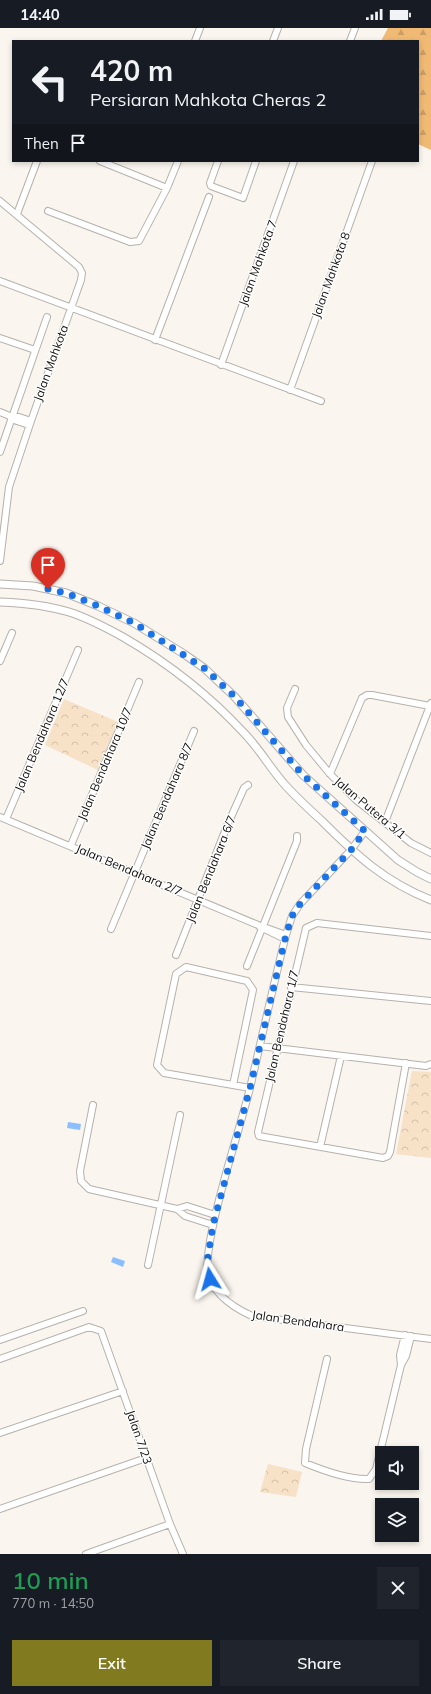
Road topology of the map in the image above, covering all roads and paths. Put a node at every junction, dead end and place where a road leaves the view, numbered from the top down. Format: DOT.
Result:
graph roads {
  1 [pos="200,28"];
  2 [pos="278,28"];
  3 [pos="355,28"];
  4 [pos="195,40"];
  5 [pos="273,40"];
  6 [pos="350,40"];
  7 [pos="37,162"];
  8 [pos="102,162"];
  9 [pos="178,162"];
  10 [pos="218,162"];
  11 [pos="256,162"];
  12 [pos="294,162"];
  13 [pos="372,162"];
  14 [pos="167,188"];
  15 [pos="209,197"];
  16 [pos="0,201"];
  17 [pos="48,211"];
  18 [pos="17,214"];
  19 [pos="0,281"];
  20 [pos="71,308"];
  21 [pos="47,317"];
  22 [pos="0,338"];
  23 [pos="155,340"];
  24 [pos="35,350"];
  25 [pos="221,365"];
  26 [pos="290,390"];
  27 [pos="320,400"];
  28 [pos="0,412"];
  29 [pos="12,417"];
  30 [pos="30,423"];
  31 [pos="0,452"];
  32 [pos="0,561"];
  33 [pos="0,584"];
  34 [pos="0,602"];
  35 [pos="12,633"];
  36 [pos="78,650"];
  37 [pos="0,661"];
  38 [pos="139,682"];
  39 [pos="295,689"];
  40 [pos="430,704"];
  41 [pos="194,730"];
  42 [pos="330,774"];
  43 [pos="248,785"];
  44 [pos="3,818"];
  45 [pos="385,822"];
  46 [pos="365,831"];
  47 [pos="297,836"];
  48 [pos="70,845"];
  49 [pos="351,850"];
  50 [pos="431,853"];
  51 [pos="134,873"];
  52 [pos="431,878"];
  53 [pos="199,900"];
  54 [pos="431,900"];
  55 [pos="260,926"];
  56 [pos="111,929"];
  57 [pos="431,936"];
  58 [pos="285,937"];
  59 [pos="176,956"];
  60 [pos="247,966"];
  61 [pos="292,987"];
  62 [pos="431,1001"];
  63 [pos="260,1046"];
  64 [pos="278,1048"];
  65 [pos="341,1056"];
  66 [pos="406,1064"];
  67 [pos="431,1064"];
  68 [pos="233,1086"];
  69 [pos="250,1088"];
  70 [pos="93,1104"];
  71 [pos="180,1115"];
  72 [pos="320,1147"];
  73 [pos="160,1205"];
  74 [pos="177,1209"];
  75 [pos="215,1215"];
  76 [pos="213,1225"];
  77 [pos="148,1265"];
  78 [pos="83,1311"];
  79 [pos="408,1336"];
  80 [pos="431,1339"];
  81 [pos="0,1340"];
  82 [pos="0,1359"];
  83 [pos="327,1359"];
  84 [pos="123,1391"];
  85 [pos="0,1433"];
  86 [pos="146,1458"];
  87 [pos="0,1509"];
  88 [pos="170,1524"];
  89 [pos="86,1554"];
  90 [pos="183,1554"];
  1 -- 4 [label="street"];
  2 -- 5 [label="street"];
  3 -- 6 [label="street"];
  7 -- 18 [label="street"];
  8 -- 14 [label="street"];
  9 -- 14 [label="street"];
  10 -- 11 [label="street"];
  12 -- 25 [label="street, Jalan Mahkota 7"];
  13 -- 26 [label="street, Jalan Mahkota 8"];
  14 -- 17 [label="street"];
  15 -- 23 [label="street"];
  16 -- 18 [label="street, Jalan Mahkota"];
  18 -- 20 [label="street, Jalan Mahkota"];
  19 -- 20 [label="street"];
  20 -- 23 [label="street"];
  20 -- 30 [label="street, Jalan Mahkota"];
  21 -- 24 [label="street"];
  22 -- 24 [label="street"];
  23 -- 25 [label="street"];
  24 -- 29 [label="street"];
  25 -- 26 [label="street"];
  26 -- 27 [label="street"];
  28 -- 29 [label="street"];
  29 -- 30 [label="street"];
  29 -- 31 [label="street"];
  30 -- 32 [label="street, Jalan Mahkota"];
  33 -- 46 [label="street"];
  34 -- 49 [label="street"];
  35 -- 37 [label="street"];
  36 -- 44 [label="street, Jalan Bendahara 12/7"];
  38 -- 48 [label="street, Jalan Bendahara 10/7"];
  39 -- 42 [label="street, Jalan Putera 3/1"];
  40 -- 42 [label="street"];
  40 -- 45 [label="street"];
  41 -- 51 [label="street, Jalan Bendahara 8/7"];
  42 -- 45 [label="street, Jalan Putera 3/1"];
  43 -- 53 [label="street, Jalan Bendahara 6/7"];
  44 -- 48 [label="street, Jalan Bendahara 2/7"];
  45 -- 50 [label="street, Jalan Putera 3/1"];
  46 -- 49 [label="street, Jalan Bendahara"];
  46 -- 52 [label="street"];
  47 -- 55 [label="street"];
  48 -- 51 [label="street, Jalan Bendahara 2/7"];
  49 -- 54 [label="street"];
  49 -- 58 [label="street, Jalan Bendahara"];
  51 -- 53 [label="street, Jalan Bendahara 2/7"];
  51 -- 56 [label="street, Jalan Bendahara 8/7"];
  53 -- 55 [label="street, Jalan Bendahara 2/7"];
  53 -- 59 [label="street, Jalan Bendahara 6/7"];
  55 -- 58 [label="street, Jalan Bendahara 2/7"];
  55 -- 60 [label="street"];
  57 -- 61 [label="street, Jalan Bendahara 1/7"];
  58 -- 63 [label="street, Jalan Bendahara"];
  61 -- 62 [label="street"];
  61 -- 64 [label="street, Jalan Bendahara 1/7"];
  63 -- 64 [label="street"];
  63 -- 69 [label="street, Jalan Bendahara"];
  64 -- 65 [label="street"];
  64 -- 72 [label="street, Jalan Bendahara 1/7"];
  65 -- 66 [label="street"];
  65 -- 72 [label="street"];
  66 -- 67 [label="street"];
  66 -- 72 [label="street"];
  68 -- 68 [label="street"];
  68 -- 69 [label="street"];
  69 -- 75 [label="street, Jalan Bendahara"];
  70 -- 73 [label="street"];
  71 -- 73 [label="street"];
  73 -- 74 [label="street"];
  73 -- 77 [label="street"];
  74 -- 75 [label="street"];
  74 -- 76 [label="street"];
  75 -- 76 [label="street, Jalan Bendahara"];
  76 -- 79 [label="street, Jalan Bendahara"];
  78 -- 81 [label="street"];
  79 -- 80 [label="street, Jalan Bendahara"];
  79 -- 83 [label="street"];
  82 -- 84 [label="street, Jalan 7/23"];
  84 -- 85 [label="street"];
  84 -- 86 [label="street, Jalan 7/23"];
  86 -- 87 [label="street"];
  86 -- 88 [label="street, Jalan 7/23"];
  88 -- 89 [label="street"];
  88 -- 90 [label="street, Jalan 7/23"];
}
